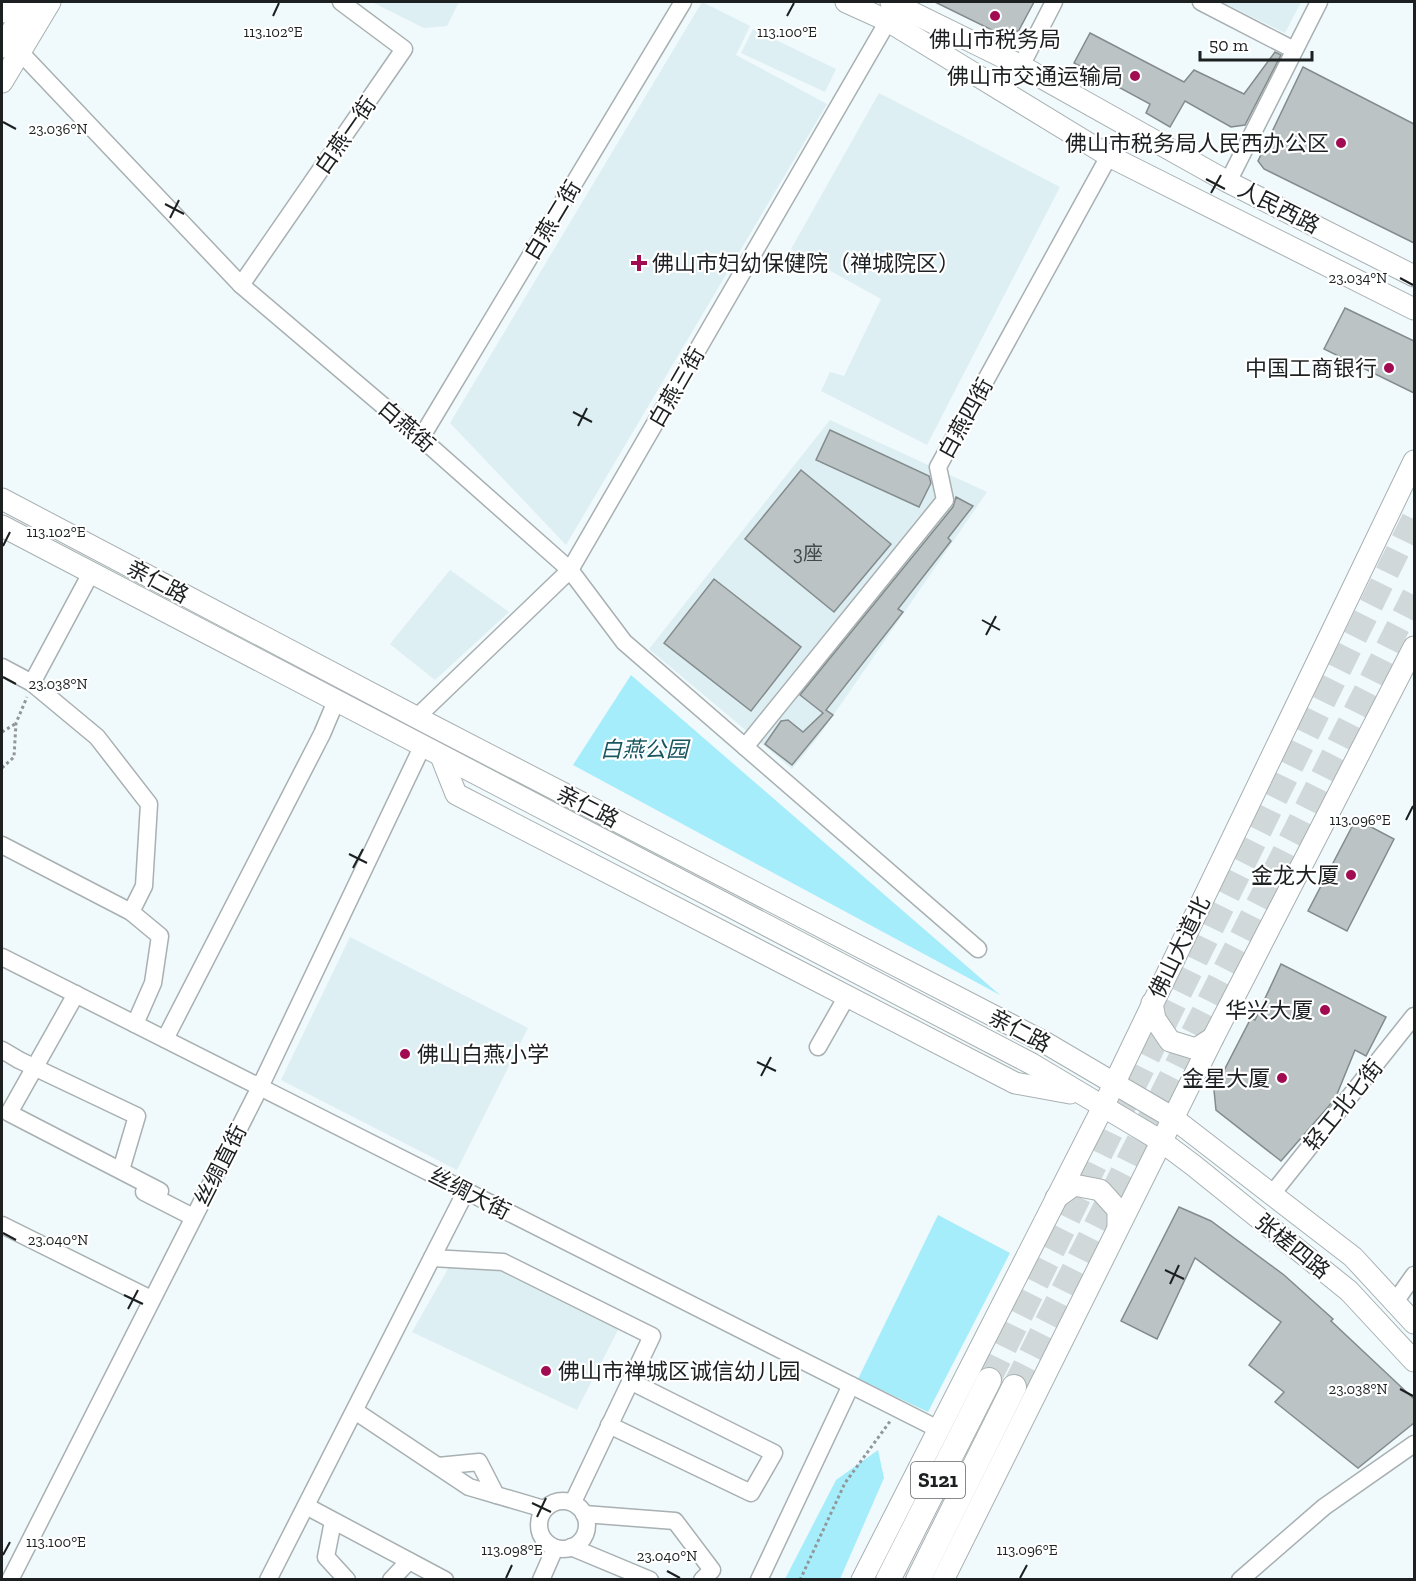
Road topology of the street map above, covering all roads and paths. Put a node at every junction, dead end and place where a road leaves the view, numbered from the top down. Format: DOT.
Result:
graph roads {
  1 [pos="8,2"];
  2 [pos="30,2"];
  3 [pos="50,2"];
  4 [pos="341,2"];
  5 [pos="683,2"];
  6 [pos="846,2"];
  7 [pos="1054,2"];
  8 [pos="1201,2"];
  9 [pos="1319,2"];
  10 [pos="889,11"];
  11 [pos="2,12"];
  12 [pos="11,50"];
  13 [pos="1294,50"];
  14 [pos="1021,66"];
  15 [pos="2,82"];
  16 [pos="1109,156"];
  17 [pos="1228,182"];
  18 [pos="1414,276"];
  19 [pos="241,285"];
  20 [pos="1414,309"];
  21 [pos="421,438"];
  22 [pos="1414,461"];
  23 [pos="2,499"];
  24 [pos="2,526"];
  25 [pos="570,570"];
  26 [pos="91,573"];
  27 [pos="1414,646"];
  28 [pos="2,667"];
  29 [pos="32,683"];
  30 [pos="336,701"];
  31 [pos="417,717"];
  32 [pos="16,723"];
  33 [pos="2,732"];
  34 [pos="422,747"];
  35 [pos="745,747"];
  36 [pos="441,756"];
  37 [pos="2,768"];
  38 [pos="2,845"];
  39 [pos="131,912"];
  40 [pos="978,949"];
  41 [pos="2,957"];
  42 [pos="76,994"];
  43 [pos="847,996"];
  44 [pos="1152,1003"];
  45 [pos="1414,1016"];
  46 [pos="135,1024"];
  47 [pos="1213,1038"];
  48 [pos="165,1039"];
  49 [pos="818,1047"];
  50 [pos="2,1050"];
  51 [pos="34,1067"];
  52 [pos="1113,1084"];
  53 [pos="260,1087"];
  54 [pos="1083,1095"];
  55 [pos="1102,1107"];
  56 [pos="1173,1118"];
  57 [pos="2,1119"];
  58 [pos="1161,1141"];
  59 [pos="121,1170"];
  60 [pos="160,1191"];
  61 [pos="466,1191"];
  62 [pos="1272,1194"];
  63 [pos="1055,1198"];
  64 [pos="193,1217"];
  65 [pos="2,1225"];
  66 [pos="1118,1227"];
  67 [pos="432,1258"];
  68 [pos="1414,1275"];
  69 [pos="151,1299"];
  70 [pos="1395,1302"];
  71 [pos="1414,1323"];
  72 [pos="1414,1361"];
  73 [pos="989,1380"];
  74 [pos="630,1381"];
  75 [pos="850,1385"];
  76 [pos="1025,1390"];
  77 [pos="899,1410"];
  78 [pos="354,1411"];
  79 [pos="609,1425"];
  80 [pos="938,1429"];
  81 [pos="1414,1444"];
  82 [pos="438,1466"];
  83 [pos="496,1495"];
  84 [pos="306,1506"];
  85 [pos="579,1508"];
  86 [pos="544,1509"];
  87 [pos="333,1521"];
  88 [pos="563,1548"];
  89 [pos="409,1561"];
  90 [pos="10,1580"];
  91 [pos="268,1580"];
  92 [pos="347,1580"];
  93 [pos="391,1580"];
  94 [pos="445,1580"];
  95 [pos="541,1580"];
  96 [pos="650,1580"];
  97 [pos="702,1580"];
  98 [pos="759,1580"];
  99 [pos="800,1580"];
  100 [pos="862,1580"];
  101 [pos="888,1580"];
  102 [pos="918,1580"];
  103 [pos="943,1580"];
  104 [pos="1240,1580"];
  1 -- 11 [label="main road"];
  2 -- 12 [label="main road"];
  3 -- 12 [label="main road"];
  4 -- 19 [label="street, 白燕一街"];
  5 -- 21 [label="street, 白燕二街"];
  6 -- 10 [label="main road, 人民西路"];
  7 -- 14 [label="street"];
  8 -- 13 [label="street"];
  9 -- 13 [label="street"];
  10 -- 14 [label="main road, 人民西路"];
  10 -- 16 [label="main road, 人民西路"];
  10 -- 25 [label="street, 白燕三街"];
  12 -- 15 [label="main road"];
  12 -- 19 [label="street, 白燕街"];
  13 -- 17 [label="street"];
  14 -- 17 [label="main road, 人民西路"];
  16 -- 20 [label="main road, 人民西路"];
  16 -- 35 [label="street, 白燕四街"];
  17 -- 18 [label="main road, 人民西路"];
  19 -- 21 [label="street, 白燕街"];
  21 -- 25 [label="street, 白燕街"];
  22 -- 44 [label="main road, 佛山大道北"];
  23 -- 31 [label="main road, 亲仁路"];
  24 -- 26 [label="main road, 亲仁路"];
  25 -- 31 [label="street, 白燕三街"];
  25 -- 35 [label="street, 白燕街"];
  26 -- 29 [label="street"];
  26 -- 30 [label="main road, 亲仁路"];
  27 -- 47 [label="main road"];
  28 -- 29 [label="street"];
  29 -- 32 [label="path"];
  29 -- 39 [label="street"];
  30 -- 34 [label="main road, 亲仁路"];
  30 -- 48 [label="street"];
  31 -- 52 [label="main road, 亲仁路"];
  32 -- 33 [label="path"];
  32 -- 37 [label="path"];
  34 -- 36 [label="main road, 亲仁路"];
  34 -- 53 [label="street, 丝绸直街"];
  35 -- 40 [label="street, 白燕街"];
  36 -- 43 [label="main road"];
  36 -- 54 [label="main road, 亲仁路"];
  38 -- 39 [label="street"];
  39 -- 46 [label="street"];
  41 -- 42 [label="street, 丝绸大街"];
  42 -- 46 [label="street, 丝绸大街"];
  42 -- 51 [label="street"];
  43 -- 49 [label="street"];
  43 -- 54 [label="main road"];
  44 -- 47 [label="main road"];
  44 -- 52 [label="main road, 佛山大道北"];
  45 -- 62 [label="street, 轻工北七街"];
  46 -- 48 [label="street, 丝绸大街"];
  47 -- 56 [label="main road"];
  48 -- 53 [label="street, 丝绸大街"];
  50 -- 51 [label="street"];
  51 -- 59 [label="street"];
  51 -- 59 [label="street"];
  52 -- 55 [label="main road, 佛山大道北"];
  52 -- 56 [label="main road, 亲仁路"];
  53 -- 61 [label="street, 丝绸大街"];
  53 -- 64 [label="street, 丝绸直街"];
  54 -- 55 [label="main road, 亲仁路"];
  55 -- 58 [label="main road, 亲仁路"];
  55 -- 63 [label="main road, 佛山大道北"];
  56 -- 58 [label="main road"];
  56 -- 62 [label="main road, 张槎四路"];
  57 -- 64 [label="street"];
  58 -- 66 [label="main road"];
  58 -- 72 [label="main road, 张槎四路"];
  59 -- 60 [label="street"];
  61 -- 67 [label="street"];
  61 -- 75 [label="street, 丝绸大街"];
  62 -- 70 [label="main road, 张槎四路"];
  63 -- 66 [label="main road"];
  63 -- 80 [label="main road, 佛山大道北"];
  64 -- 69 [label="street, 丝绸直街"];
  65 -- 69 [label="street"];
  66 -- 76 [label="main road"];
  67 -- 74 [label="street"];
  67 -- 78 [label="street"];
  68 -- 70 [label="street"];
  69 -- 90 [label="street, 丝绸直街"];
  70 -- 71 [label="main road, 张槎四路"];
  73 -- 101 [label="highway, S121"];
  74 -- 79 [label="street"];
  74 -- 79 [label="street"];
  75 -- 77 [label="street, 丝绸大街"];
  75 -- 98 [label="street"];
  76 -- 102 [label="highway, S121"];
  76 -- 103 [label="main road"];
  77 -- 80 [label="street, 丝绸大街"];
  77 -- 99 [label="path"];
  78 -- 82 [label="street"];
  78 -- 84 [label="street"];
  79 -- 85 [label="street"];
  80 -- 100 [label="main road, 佛山大道北"];
  81 -- 104 [label="street"];
  82 -- 83 [label="street"];
  82 -- 83 [label="street"];
  83 -- 86 [label="street"];
  84 -- 87 [label="street"];
  84 -- 91 [label="street"];
  85 -- 86 [label="street"];
  85 -- 88 [label="street"];
  85 -- 97 [label="street"];
  86 -- 88 [label="street"];
  87 -- 89 [label="street"];
  87 -- 92 [label="street"];
  88 -- 95 [label="street"];
  88 -- 96 [label="street"];
  89 -- 93 [label="street"];
  89 -- 94 [label="street"];
}
